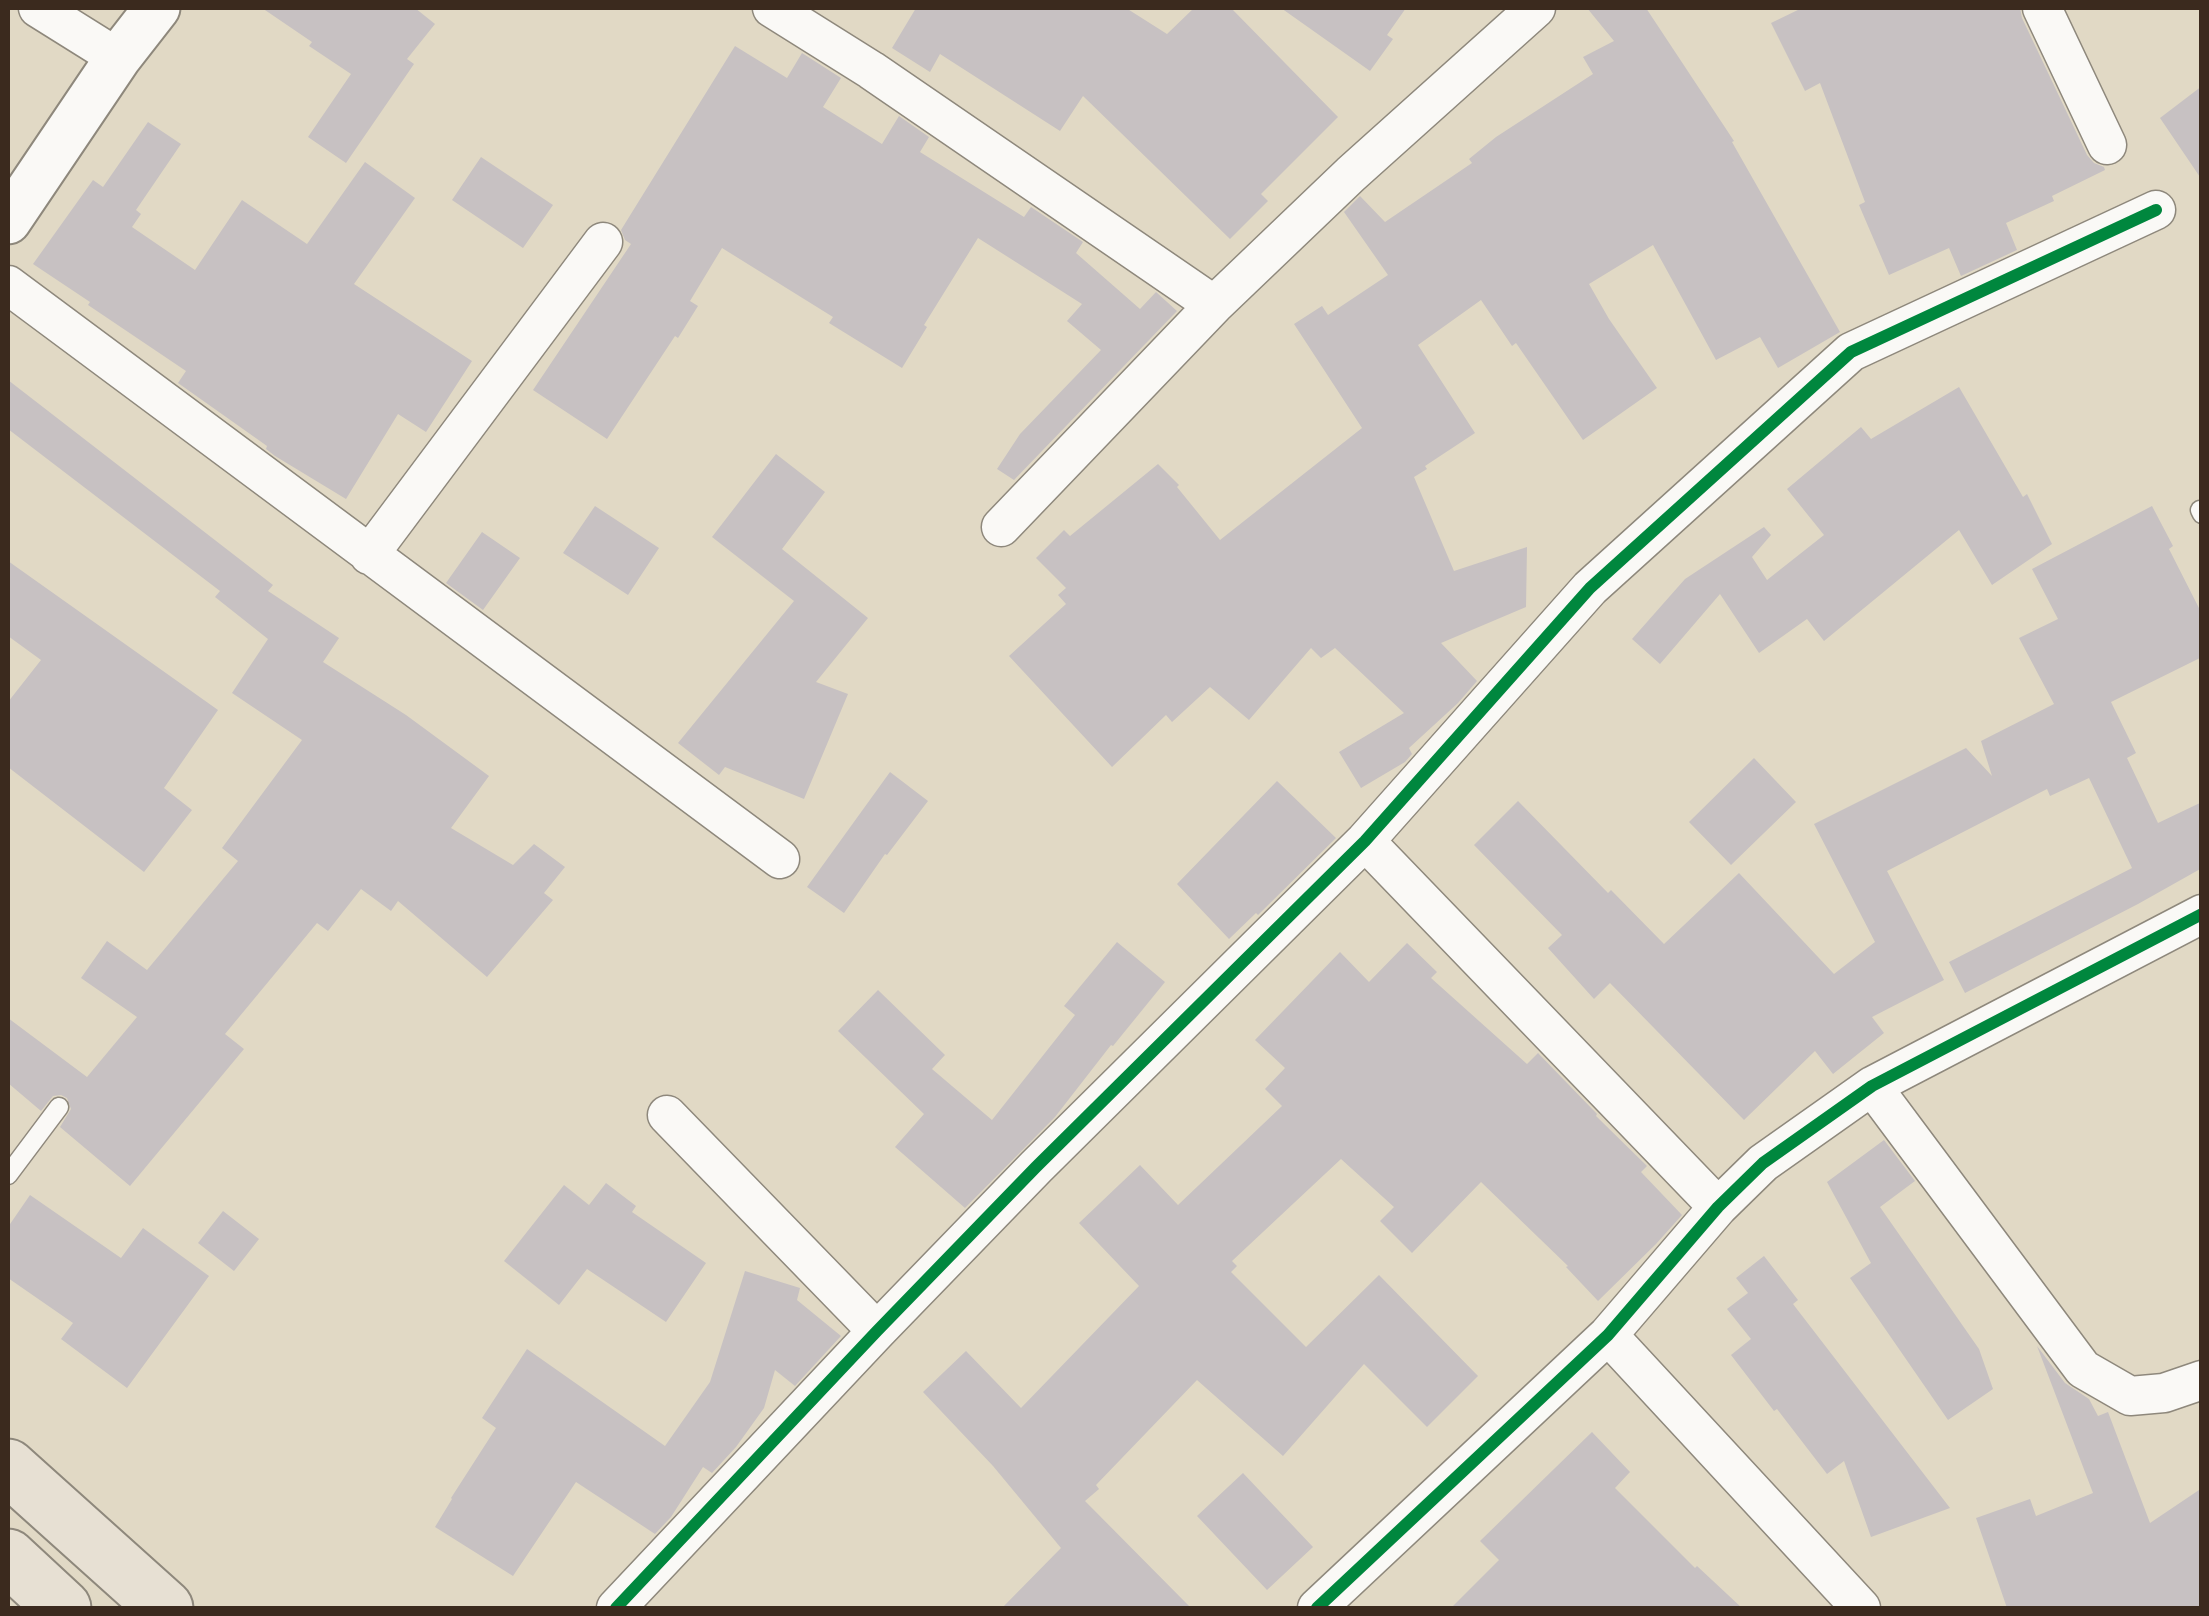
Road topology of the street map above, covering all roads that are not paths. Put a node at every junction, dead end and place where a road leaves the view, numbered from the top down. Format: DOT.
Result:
graph roads {
  1 [pos="38,8"];
  2 [pos="157,8"];
  3 [pos="772,8"];
  4 [pos="1536,8"];
  5 [pos="2042,8"];
  6 [pos="118,58"];
  7 [pos="2106,145"];
  8 [pos="2156,210"];
  9 [pos="8,221"];
  10 [pos="603,242"];
  11 [pos="8,285"];
  12 [pos="1214,305"];
  13 [pos="1001,527"];
  14 [pos="369,555"];
  15 [pos="1365,840"];
  16 [pos="780,859"];
  17 [pos="2202,914"];
  18 [pos="1872,1086"];
  19 [pos="60,1107"];
  20 [pos="667,1115"];
  21 [pos="8,1175"];
  22 [pos="1718,1207"];
  23 [pos="877,1331"];
  24 [pos="1608,1335"];
  25 [pos="2202,1380"];
  26 [pos="8,1468"];
  27 [pos="8,1557"];
  28 [pos="63,1608"];
  29 [pos="165,1608"];
  30 [pos="616,1608"];
  31 [pos="1318,1608"];
  32 [pos="1861,1608"];
  1 -- 6 [label="street"];
  2 -- 6 [label="street"];
  3 -- 12 [label="street"];
  4 -- 12 [label="street"];
  5 -- 7 [label="street"];
  6 -- 9 [label="street"];
  8 -- 15 [label="street"];
  10 -- 14 [label="street"];
  11 -- 14 [label="street"];
  12 -- 13 [label="street"];
  14 -- 16 [label="street"];
  15 -- 22 [label="street"];
  15 -- 23 [label="street"];
  17 -- 18 [label="street"];
  18 -- 22 [label="street"];
  18 -- 25 [label="street"];
  19 -- 21 [label="lane"];
  20 -- 23 [label="street"];
  22 -- 24 [label="street"];
  23 -- 30 [label="street"];
  24 -- 31 [label="street"];
  24 -- 32 [label="street"];
  26 -- 29 [label="main road"];
  27 -- 28 [label="main road"];
}
